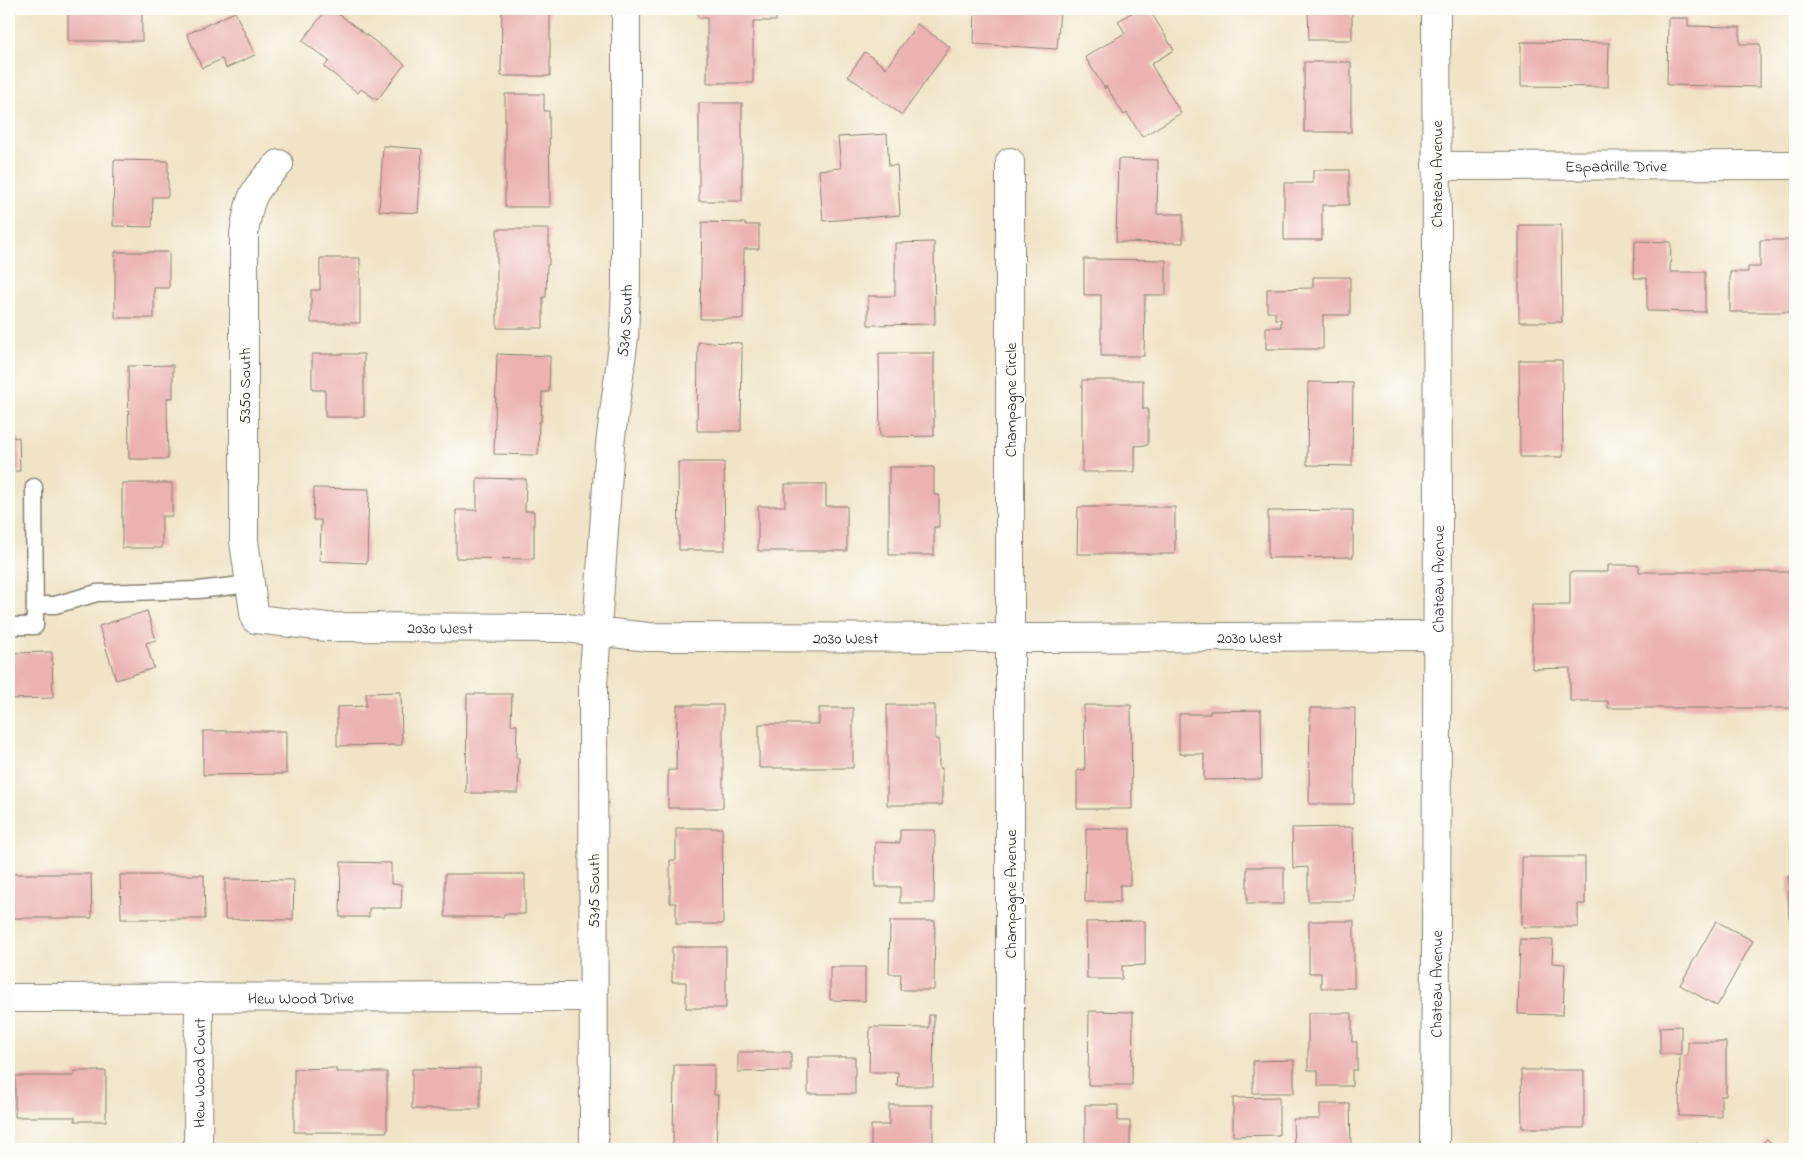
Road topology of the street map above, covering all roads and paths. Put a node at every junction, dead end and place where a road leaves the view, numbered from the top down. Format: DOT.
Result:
graph roads {
  1 [pos="626,9"];
  2 [pos="1436,9"];
  3 [pos="1010,162"];
  4 [pos="279,164"];
  5 [pos="1795,165"];
  6 [pos="1436,166"];
  7 [pos="34,487"];
  8 [pos="250,584"];
  9 [pos="35,605"];
  10 [pos="255,619"];
  11 [pos="9,626"];
  12 [pos="598,632"];
  13 [pos="1436,636"];
  14 [pos="1010,638"];
  15 [pos="199,997"];
  16 [pos="593,997"];
  17 [pos="9,998"];
  18 [pos="198,1149"];
  19 [pos="594,1149"];
  20 [pos="1010,1149"];
  21 [pos="1435,1149"];
  1 -- 12 [label="street, 5310 South"];
  2 -- 6 [label="street, Chateau Avenue"];
  3 -- 14 [label="street, Champagne Circle"];
  4 -- 8 [label="street, 5350 South"];
  5 -- 6 [label="street, Espadrille Drive"];
  6 -- 13 [label="street, Chateau Avenue"];
  7 -- 9 [label="lane"];
  8 -- 9 [label="lane"];
  8 -- 10 [label="street, 5350 South"];
  9 -- 11 [label="lane"];
  10 -- 12 [label="street, 2030 West"];
  12 -- 14 [label="street, 2030 West"];
  12 -- 16 [label="street, 5315 South"];
  13 -- 14 [label="street, 2030 West"];
  13 -- 21 [label="street, Chateau Avenue"];
  14 -- 20 [label="street, Champagne Avenue"];
  15 -- 16 [label="street, Hew Wood Drive"];
  15 -- 17 [label="street, Hew Wood Drive"];
  15 -- 18 [label="street, Hew Wood Court"];
  16 -- 19 [label="street, 5315 South"];
}
